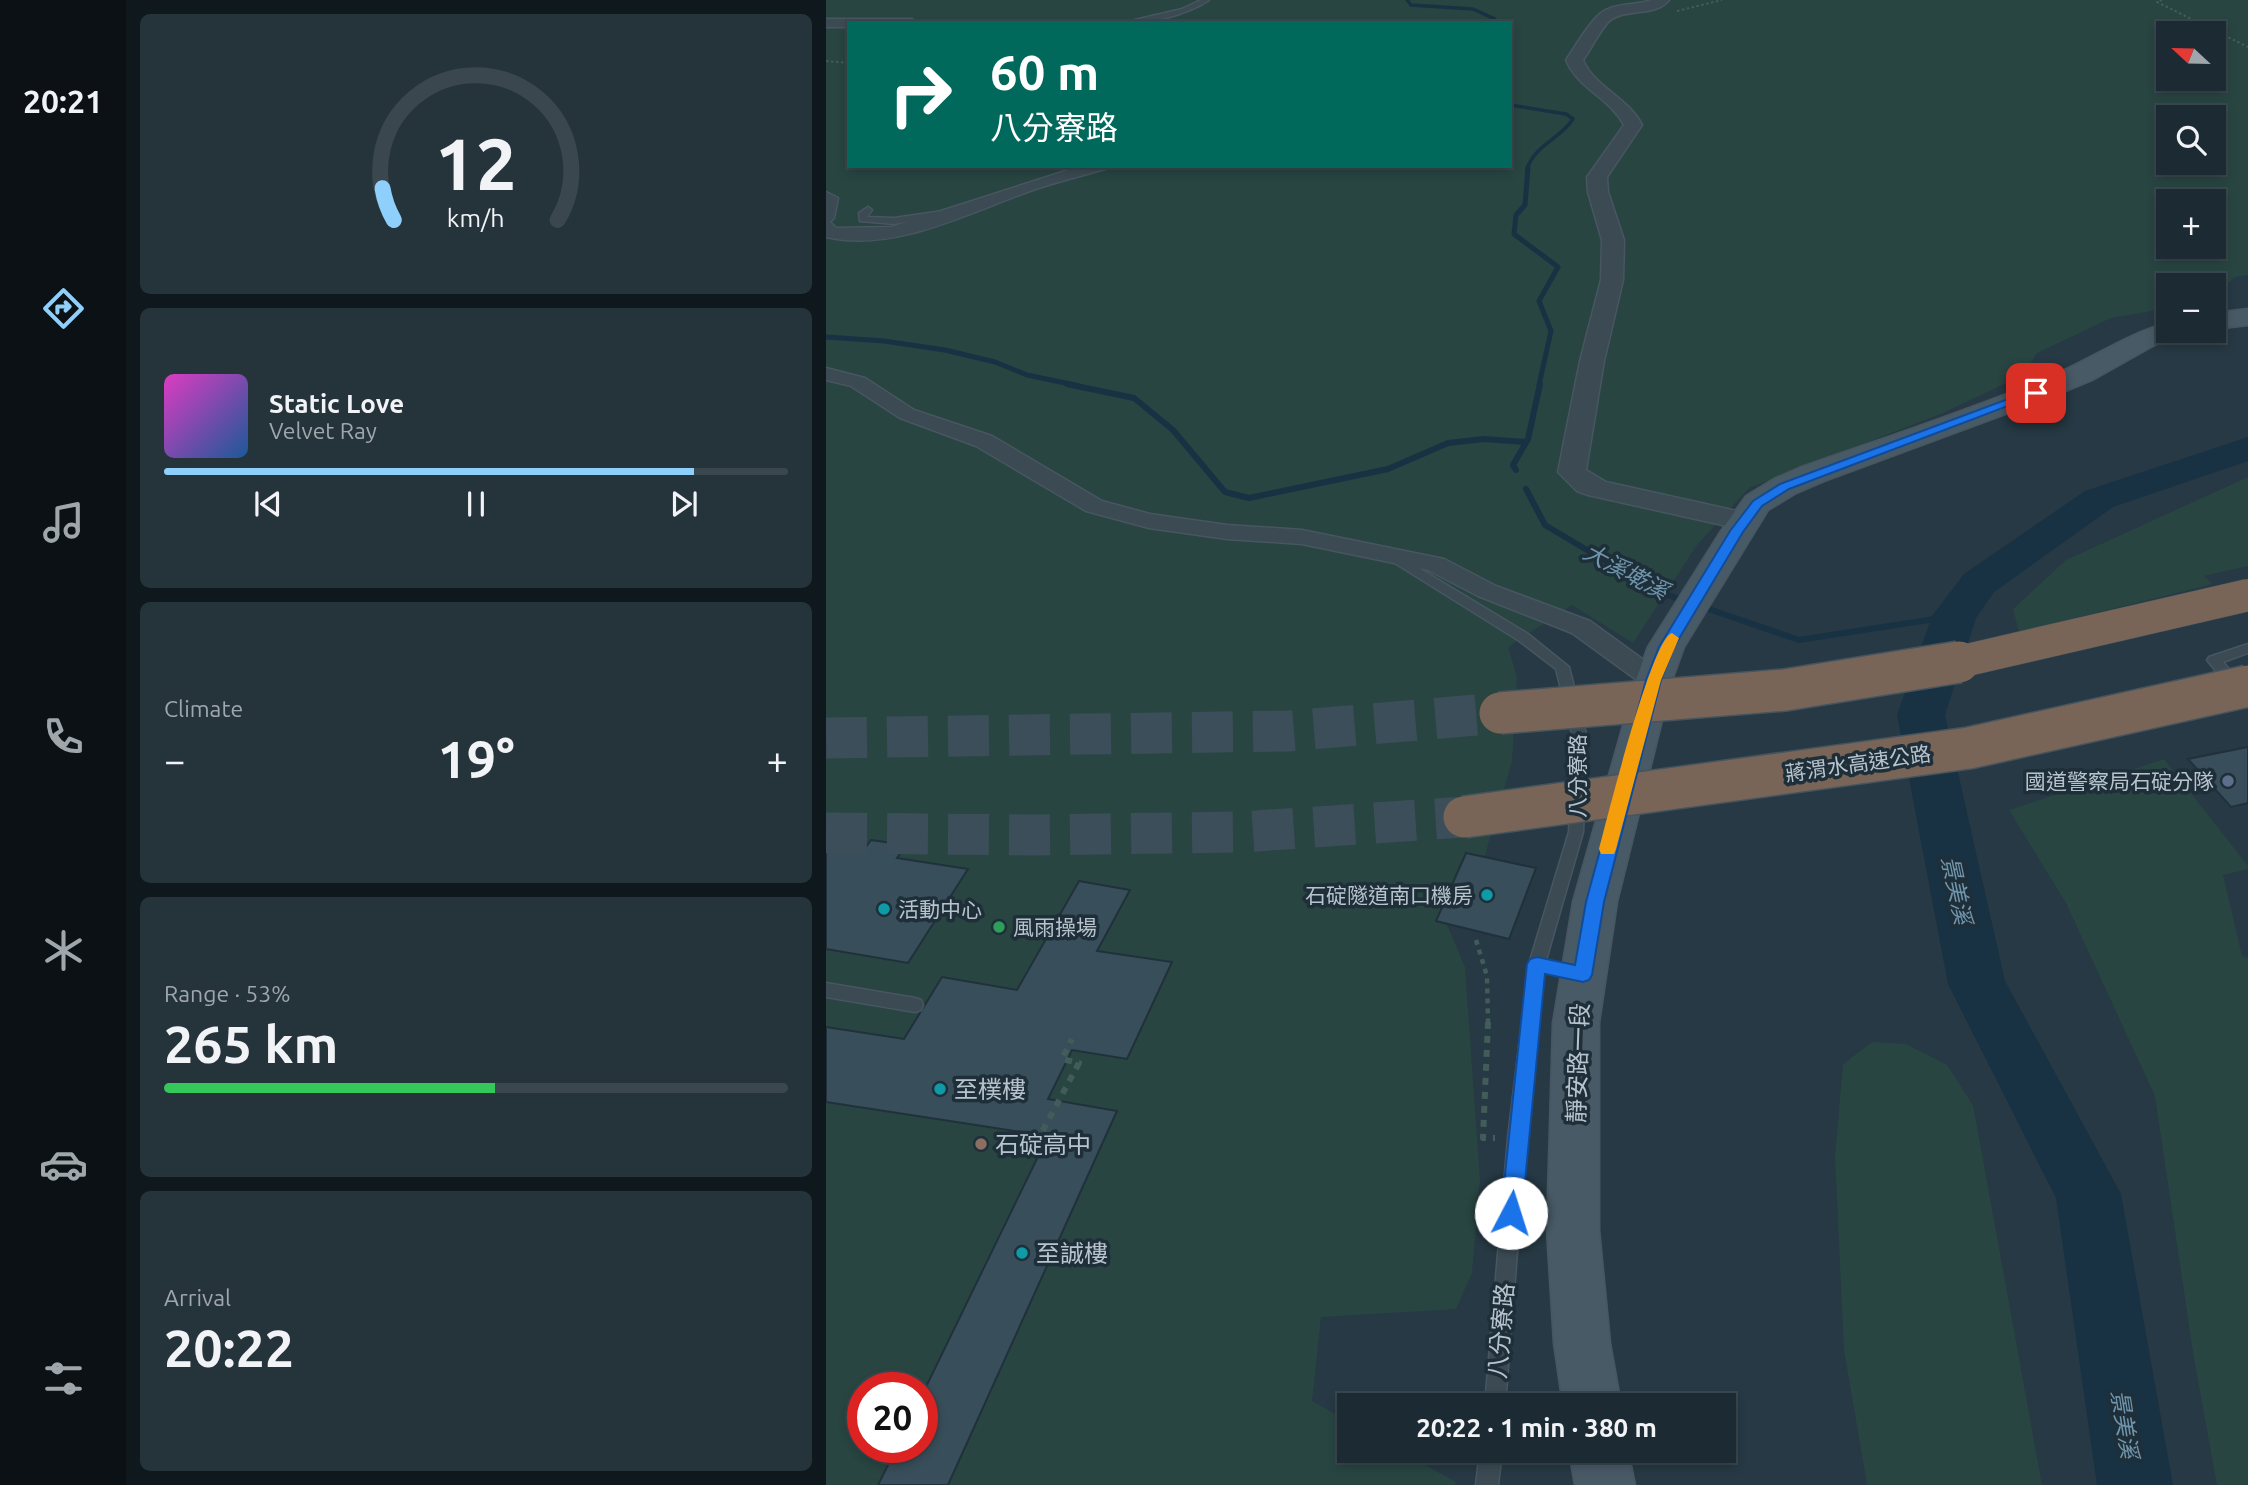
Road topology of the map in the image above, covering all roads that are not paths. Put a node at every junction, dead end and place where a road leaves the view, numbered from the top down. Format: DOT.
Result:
graph roads {
  1 [pos="1206,0"];
  2 [pos="1661,0"];
  3 [pos="1135,21"];
  4 [pos="826,23"];
  5 [pos="847,23"];
  6 [pos="1092,168"];
  7 [pos="826,197"];
  8 [pos="868,210"];
  9 [pos="958,212"];
  10 [pos="826,218"];
  11 [pos="826,226"];
  12 [pos="2248,317"];
  13 [pos="2226,320"];
  14 [pos="2156,335"];
  15 [pos="826,374"];
  16 [pos="1741,526"];
  17 [pos="1387,553"];
  18 [pos="2248,595"];
  19 [pos="2248,648"];
  20 [pos="1660,664"];
  21 [pos="2248,686"];
  22 [pos="2248,699"];
  23 [pos="1500,713"];
  24 [pos="1464,817"];
  25 [pos="1560,970"];
  26 [pos="826,990"];
  27 [pos="915,1005"];
  28 [pos="1496,1393"];
  29 [pos="1590,1393"];
  30 [pos="1490,1463"];
  31 [pos="1601,1463"];
  32 [pos="1488,1485"];
  33 [pos="1605,1485"];
  1 -- 3 [label="lane"];
  2 -- 16 [label="street"];
  4 -- 5 [label="street"];
  6 -- 9 [label="street"];
  7 -- 10 [label="street"];
  8 -- 9 [label="lane"];
  9 -- 11 [label="street"];
  12 -- 13 [label="main road"];
  14 -- 16 [label="main road"];
  15 -- 17 [label="street"];
  16 -- 20 [label="main road, 靜安路一段"];
  17 -- 20 [label="street"];
  17 -- 25 [label="lane, 八分寮路"];
  18 -- 23 [label="highway, bridge"];
  19 -- 22 [label="lane"];
  20 -- 25 [label="main road, 靜安路一段"];
  21 -- 24 [label="highway, 蔣渭水高速公路, bridge"];
  25 -- 28 [label="lane, 八分寮路"];
  25 -- 29 [label="main road, 靜安路一段"];
  26 -- 27 [label="lane"];
  30 -- 32 [label="lane"];
  31 -- 33 [label="main road"];
}
